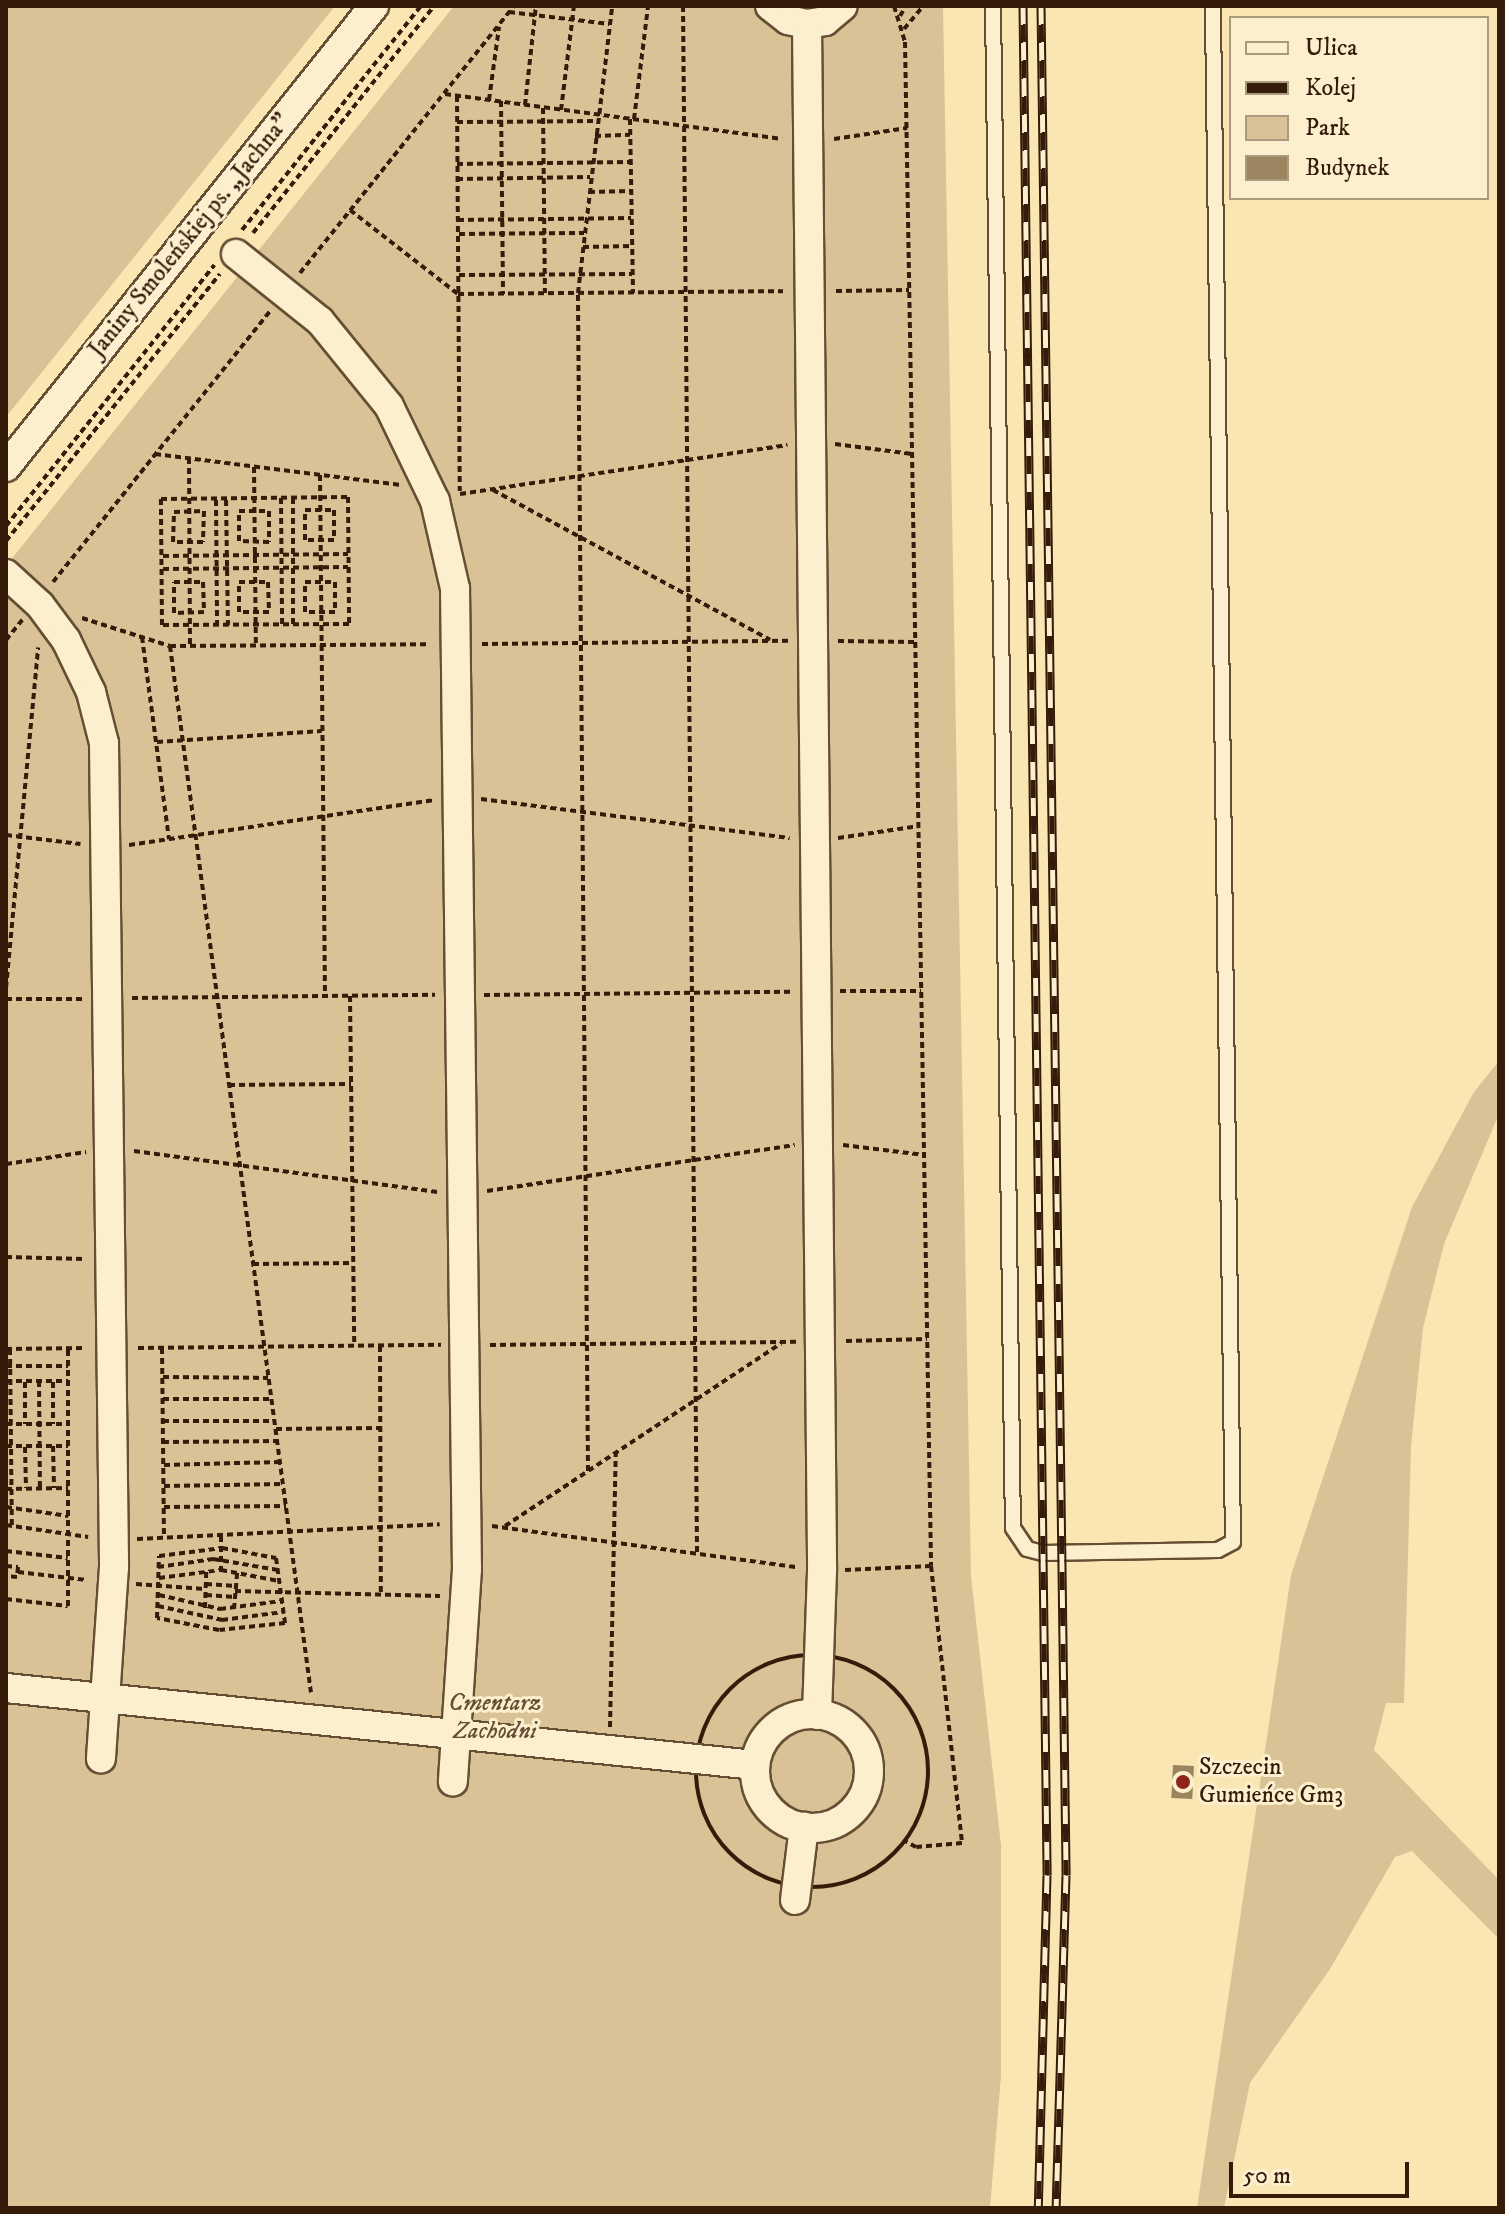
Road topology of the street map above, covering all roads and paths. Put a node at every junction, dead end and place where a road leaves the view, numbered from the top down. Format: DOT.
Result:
graph roads {
  1 [pos="374,6"];
  2 [pos="514,6"];
  3 [pos="536,6"];
  4 [pos="574,6"];
  5 [pos="612,6"];
  6 [pos="648,6"];
  7 [pos="683,6"];
  8 [pos="770,6"];
  9 [pos="843,6"];
  10 [pos="894,6"];
  11 [pos="906,6"];
  12 [pos="923,6"];
  13 [pos="993,6"];
  14 [pos="1213,6"];
  15 [pos="509,12"];
  16 [pos="535,15"];
  17 [pos="900,16"];
  18 [pos="573,20"];
  19 [pos="499,24"];
  20 [pos="609,24"];
  21 [pos="807,24"];
  22 [pos="904,29"];
  23 [pos="444,94"];
  24 [pos="457,96"];
  25 [pos="489,100"];
  26 [pos="501,101"];
  27 [pos="525,105"];
  28 [pos="543,107"];
  29 [pos="561,110"];
  30 [pos="597,114"];
  31 [pos="632,119"];
  32 [pos="596,121"];
  33 [pos="457,122"];
  34 [pos="501,122"];
  35 [pos="543,122"];
  36 [pos="684,126"];
  37 [pos="907,128"];
  38 [pos="630,135"];
  39 [pos="595,136"];
  40 [pos="808,143"];
  41 [pos="630,162"];
  42 [pos="501,163"];
  43 [pos="543,163"];
  44 [pos="592,163"];
  45 [pos="457,164"];
  46 [pos="590,177"];
  47 [pos="501,178"];
  48 [pos="544,178"];
  49 [pos="457,179"];
  50 [pos="631,191"];
  51 [pos="588,192"];
  52 [pos="350,210"];
  53 [pos="631,218"];
  54 [pos="502,219"];
  55 [pos="544,219"];
  56 [pos="586,219"];
  57 [pos="457,220"];
  58 [pos="502,233"];
  59 [pos="544,233"];
  60 [pos="584,233"];
  61 [pos="458,234"];
  62 [pos="632,246"];
  63 [pos="583,247"];
  64 [pos="236,254"];
  65 [pos="632,274"];
  66 [pos="458,275"];
  67 [pos="503,275"];
  68 [pos="545,275"];
  69 [pos="580,275"];
  70 [pos="909,290"];
  71 [pos="285,291"];
  72 [pos="810,291"];
  73 [pos="686,292"];
  74 [pos="545,293"];
  75 [pos="578,293"];
  76 [pos="633,293"];
  77 [pos="458,294"];
  78 [pos="503,294"];
  79 [pos="811,441"];
  80 [pos="155,454"];
  81 [pos="912,454"];
  82 [pos="189,458"];
  83 [pos="687,460"];
  84 [pos="6,467"];
  85 [pos="254,467"];
  86 [pos="320,475"];
  87 [pos="579,476"];
  88 [pos="431,489"];
  89 [pos="491,489"];
  90 [pos="460,494"];
  91 [pos="320,497"];
  92 [pos="226,498"];
  93 [pos="255,498"];
  94 [pos="281,498"];
  95 [pos="293,498"];
  96 [pos="189,499"];
  97 [pos="216,499"];
  98 [pos="320,510"];
  99 [pos="255,511"];
  100 [pos="189,512"];
  101 [pos="441,522"];
  102 [pos="580,537"];
  103 [pos="320,540"];
  104 [pos="189,542"];
  105 [pos="255,542"];
  106 [pos="321,554"];
  107 [pos="348,554"];
  108 [pos="227,555"];
  109 [pos="255,555"];
  110 [pos="282,555"];
  111 [pos="293,555"];
  112 [pos="161,556"];
  113 [pos="189,556"];
  114 [pos="216,556"];
  115 [pos="321,567"];
  116 [pos="348,567"];
  117 [pos="190,568"];
  118 [pos="217,568"];
  119 [pos="227,568"];
  120 [pos="255,568"];
  121 [pos="282,568"];
  122 [pos="293,568"];
  123 [pos="161,569"];
  124 [pos="6,574"];
  125 [pos="189,582"];
  126 [pos="255,582"];
  127 [pos="321,582"];
  128 [pos="689,596"];
  129 [pos="39,605"];
  130 [pos="190,612"];
  131 [pos="256,612"];
  132 [pos="321,612"];
  133 [pos="190,625"];
  134 [pos="217,625"];
  135 [pos="228,625"];
  136 [pos="256,625"];
  137 [pos="282,625"];
  138 [pos="293,625"];
  139 [pos="321,625"];
  140 [pos="142,637"];
  141 [pos="6,640"];
  142 [pos="772,641"];
  143 [pos="170,646"];
  144 [pos="190,646"];
  145 [pos="256,646"];
  146 [pos="322,731"];
  147 [pos="156,742"];
  148 [pos="183,742"];
  149 [pos="169,839"];
  150 [pos="9,918"];
  151 [pos="6,988"];
  152 [pos="325,996"];
  153 [pos="350,996"];
  154 [pos="351,1084"];
  155 [pos="229,1085"];
  156 [pos="6,1257"];
  157 [pos="111,1260"];
  158 [pos="353,1263"];
  159 [pos="253,1264"];
  160 [pos="782,1342"];
  161 [pos="354,1346"];
  162 [pos="380,1346"];
  163 [pos="162,1348"];
  164 [pos="10,1349"];
  165 [pos="68,1349"];
  166 [pos="8,1366"];
  167 [pos="68,1366"];
  168 [pos="163,1377"];
  169 [pos="269,1378"];
  170 [pos="8,1381"];
  171 [pos="25,1381"];
  172 [pos="39,1381"];
  173 [pos="53,1381"];
  174 [pos="68,1381"];
  175 [pos="163,1399"];
  176 [pos="272,1399"];
  177 [pos="696,1399"];
  178 [pos="163,1421"];
  179 [pos="274,1421"];
  180 [pos="8,1424"];
  181 [pos="25,1424"];
  182 [pos="39,1424"];
  183 [pos="53,1424"];
  184 [pos="68,1424"];
  185 [pos="380,1428"];
  186 [pos="276,1429"];
  187 [pos="277,1441"];
  188 [pos="163,1442"];
  189 [pos="9,1446"];
  190 [pos="25,1446"];
  191 [pos="40,1446"];
  192 [pos="53,1446"];
  193 [pos="68,1446"];
  194 [pos="616,1452"];
  195 [pos="280,1462"];
  196 [pos="164,1465"];
  197 [pos="588,1471"];
  198 [pos="283,1484"];
  199 [pos="164,1486"];
  200 [pos="26,1488"];
  201 [pos="40,1488"];
  202 [pos="54,1488"];
  203 [pos="68,1488"];
  204 [pos="9,1489"];
  205 [pos="286,1506"];
  206 [pos="164,1507"];
  207 [pos="9,1508"];
  208 [pos="68,1516"];
  209 [pos="12,1526"];
  210 [pos="503,1528"];
  211 [pos="221,1535"];
  212 [pos="164,1538"];
  213 [pos="221,1548"];
  214 [pos="6,1551"];
  215 [pos="697,1554"];
  216 [pos="68,1558"];
  217 [pos="221,1559"];
  218 [pos="6,1566"];
  219 [pos="158,1567"];
  220 [pos="206,1570"];
  221 [pos="221,1570"];
  222 [pos="278,1570"];
  223 [pos="237,1571"];
  224 [pos="6,1576"];
  225 [pos="158,1578"];
  226 [pos="279,1581"];
  227 [pos="205,1584"];
  228 [pos="236,1591"];
  229 [pos="281,1592"];
  230 [pos="298,1593"];
  231 [pos="158,1595"];
  232 [pos="205,1595"];
  233 [pos="381,1595"];
  234 [pos="466,1596"];
  235 [pos="6,1599"];
  236 [pos="282,1601"];
  237 [pos="158,1606"];
  238 [pos="205,1608"];
  239 [pos="220,1609"];
  240 [pos="234,1609"];
  241 [pos="284,1612"];
  242 [pos="219,1620"];
  243 [pos="219,1630"];
  244 [pos="821,1654"];
  245 [pos="6,1688"];
  246 [pos="107,1698"];
  247 [pos="817,1715"];
  248 [pos="315,1719"];
  249 [pos="457,1734"];
  250 [pos="609,1749"];
  251 [pos="696,1758"];
  252 [pos="101,1759"];
  253 [pos="755,1765"];
  254 [pos="453,1782"];
  255 [pos="804,1827"];
  256 [pos="905,1841"];
  257 [pos="796,1893"];
  1 -- 84 [label="street, Janiny Smoleńskiej ps. „Jachna”"];
  2 -- 15 [label="path"];
  3 -- 16 [label="path"];
  4 -- 18 [label="path"];
  5 -- 20 [label="path"];
  6 -- 31 [label="path"];
  7 -- 36 [label="path"];
  8 -- 21 [label="street"];
  9 -- 21 [label="street"];
  10 -- 17 [label="path"];
  11 -- 17 [label="path"];
  12 -- 22 [label="path"];
  13 -- 14 [label="lane"];
  15 -- 16 [label="path"];
  15 -- 19 [label="path"];
  16 -- 18 [label="path"];
  16 -- 27 [label="path"];
  17 -- 22 [label="path"];
  18 -- 20 [label="path"];
  18 -- 29 [label="path"];
  19 -- 23 [label="path"];
  19 -- 25 [label="path"];
  20 -- 30 [label="path"];
  21 -- 40 [label="street"];
  22 -- 37 [label="path"];
  23 -- 24 [label="path"];
  23 -- 52 [label="path"];
  24 -- 25 [label="path"];
  24 -- 33 [label="path"];
  25 -- 26 [label="path"];
  26 -- 27 [label="path"];
  26 -- 34 [label="path"];
  27 -- 28 [label="path"];
  28 -- 29 [label="path"];
  28 -- 35 [label="path"];
  29 -- 30 [label="path"];
  30 -- 31 [label="path"];
  30 -- 32 [label="path"];
  31 -- 36 [label="path"];
  31 -- 38 [label="path"];
  32 -- 35 [label="path"];
  32 -- 39 [label="path"];
  33 -- 34 [label="path"];
  33 -- 45 [label="path"];
  34 -- 35 [label="path"];
  34 -- 42 [label="path"];
  35 -- 43 [label="path"];
  36 -- 40 [label="path"];
  36 -- 73 [label="path"];
  37 -- 40 [label="path"];
  37 -- 70 [label="path"];
  38 -- 39 [label="path"];
  38 -- 41 [label="path"];
  39 -- 44 [label="path"];
  40 -- 72 [label="street"];
  41 -- 44 [label="path"];
  41 -- 50 [label="path"];
  42 -- 43 [label="path"];
  42 -- 45 [label="path"];
  42 -- 47 [label="path"];
  43 -- 44 [label="path"];
  43 -- 48 [label="path"];
  44 -- 46 [label="path"];
  45 -- 49 [label="path"];
  46 -- 48 [label="path"];
  46 -- 51 [label="path"];
  47 -- 48 [label="path"];
  47 -- 49 [label="path"];
  47 -- 54 [label="path"];
  48 -- 55 [label="path"];
  49 -- 57 [label="path"];
  50 -- 51 [label="path"];
  50 -- 53 [label="path"];
  51 -- 56 [label="path"];
  52 -- 71 [label="path"];
  52 -- 77 [label="path"];
  53 -- 56 [label="path"];
  53 -- 62 [label="path"];
  54 -- 55 [label="path"];
  54 -- 57 [label="path"];
  54 -- 58 [label="path"];
  55 -- 56 [label="path"];
  55 -- 59 [label="path"];
  56 -- 60 [label="path"];
  57 -- 61 [label="path"];
  58 -- 59 [label="path"];
  58 -- 61 [label="path"];
  58 -- 67 [label="path"];
  59 -- 60 [label="path"];
  59 -- 68 [label="path"];
  60 -- 63 [label="path"];
  61 -- 66 [label="path"];
  62 -- 63 [label="path"];
  62 -- 65 [label="path"];
  63 -- 69 [label="path"];
  64 -- 71 [label="street"];
  65 -- 69 [label="path"];
  65 -- 76 [label="path"];
  66 -- 67 [label="path"];
  66 -- 77 [label="path"];
  67 -- 68 [label="path"];
  67 -- 78 [label="path"];
  68 -- 69 [label="path"];
  68 -- 74 [label="path"];
  69 -- 75 [label="path"];
  70 -- 72 [label="path"];
  70 -- 81 [label="path"];
  71 -- 80 [label="path"];
  71 -- 88 [label="street"];
  72 -- 73 [label="path"];
  72 -- 79 [label="street"];
  73 -- 76 [label="path"];
  73 -- 83 [label="path"];
  74 -- 75 [label="path"];
  74 -- 78 [label="path"];
  75 -- 76 [label="path"];
  75 -- 87 [label="path"];
  77 -- 78 [label="path"];
  77 -- 90 [label="path"];
  79 -- 81 [label="path"];
  79 -- 83 [label="path"];
  79 -- 244 [label="street"];
  80 -- 82 [label="path"];
  80 -- 129 [label="path"];
  81 -- 256 [label="path"];
  82 -- 85 [label="path"];
  82 -- 96 [label="path"];
  83 -- 87 [label="path"];
  83 -- 128 [label="path"];
  85 -- 86 [label="path"];
  85 -- 93 [label="path"];
  86 -- 88 [label="path"];
  86 -- 91 [label="path"];
  87 -- 89 [label="path"];
  87 -- 102 [label="path"];
  88 -- 101 [label="street"];
  89 -- 90 [label="path"];
  89 -- 102 [label="path"];
  90 -- 101 [label="path"];
  91 -- 95 [label="path"];
  91 -- 98 [label="path"];
  91 -- 107 [label="path"];
  92 -- 93 [label="path"];
  92 -- 97 [label="path"];
  92 -- 108 [label="path"];
  93 -- 94 [label="path"];
  93 -- 99 [label="path"];
  94 -- 95 [label="path"];
  94 -- 110 [label="path"];
  95 -- 111 [label="path"];
  96 -- 97 [label="path"];
  96 -- 100 [label="path"];
  96 -- 112 [label="path"];
  97 -- 114 [label="path"];
  98 -- 103 [label="path"];
  98 -- 103 [label="path"];
  98 -- 103 [label="path"];
  99 -- 105 [label="path"];
  99 -- 105 [label="path"];
  99 -- 105 [label="path"];
  100 -- 104 [label="path"];
  100 -- 104 [label="path"];
  100 -- 104 [label="path"];
  101 -- 234 [label="street"];
  102 -- 128 [label="path"];
  102 -- 197 [label="path"];
  103 -- 106 [label="path"];
  104 -- 113 [label="path"];
  105 -- 109 [label="path"];
  106 -- 107 [label="path"];
  106 -- 111 [label="path"];
  106 -- 115 [label="path"];
  107 -- 116 [label="path"];
  108 -- 109 [label="path"];
  108 -- 114 [label="path"];
  108 -- 119 [label="path"];
  109 -- 110 [label="path"];
  109 -- 120 [label="path"];
  110 -- 111 [label="path"];
  110 -- 121 [label="path"];
  111 -- 122 [label="path"];
  112 -- 113 [label="path"];
  112 -- 123 [label="path"];
  113 -- 114 [label="path"];
  113 -- 117 [label="path"];
  114 -- 118 [label="path"];
  115 -- 116 [label="path"];
  115 -- 122 [label="path"];
  115 -- 127 [label="path"];
  116 -- 139 [label="path"];
  117 -- 118 [label="path"];
  117 -- 123 [label="path"];
  117 -- 125 [label="path"];
  118 -- 119 [label="path"];
  118 -- 134 [label="path"];
  119 -- 120 [label="path"];
  119 -- 135 [label="path"];
  120 -- 121 [label="path"];
  120 -- 126 [label="path"];
  121 -- 122 [label="path"];
  121 -- 137 [label="path"];
  122 -- 138 [label="path"];
  123 -- 133 [label="path"];
  124 -- 129 [label="street"];
  125 -- 130 [label="path"];
  125 -- 130 [label="path"];
  125 -- 130 [label="path"];
  126 -- 131 [label="path"];
  126 -- 131 [label="path"];
  126 -- 131 [label="path"];
  127 -- 132 [label="path"];
  127 -- 132 [label="path"];
  127 -- 132 [label="path"];
  128 -- 142 [label="path"];
  128 -- 177 [label="path"];
  129 -- 141 [label="path"];
  129 -- 150 [label="path"];
  129 -- 157 [label="street"];
  130 -- 133 [label="path"];
  131 -- 136 [label="path"];
  132 -- 139 [label="path"];
  133 -- 134 [label="path"];
  133 -- 144 [label="path"];
  134 -- 135 [label="path"];
  135 -- 136 [label="path"];
  136 -- 137 [label="path"];
  136 -- 145 [label="path"];
  137 -- 138 [label="path"];
  138 -- 139 [label="path"];
  139 -- 146 [label="path"];
  140 -- 147 [label="path"];
  143 -- 148 [label="path"];
  146 -- 148 [label="path"];
  146 -- 152 [label="path"];
  147 -- 148 [label="path"];
  147 -- 149 [label="path"];
  148 -- 155 [label="path"];
  150 -- 151 [label="path"];
  153 -- 154 [label="path"];
  154 -- 155 [label="path"];
  154 -- 158 [label="path"];
  155 -- 159 [label="path"];
  156 -- 157 [label="path"];
  157 -- 246 [label="street"];
  158 -- 159 [label="path"];
  158 -- 161 [label="path"];
  159 -- 169 [label="path"];
  160 -- 177 [label="path"];
  162 -- 185 [label="path"];
  163 -- 168 [label="path"];
  164 -- 166 [label="path"];
  165 -- 167 [label="path"];
  166 -- 167 [label="path"];
  166 -- 170 [label="path"];
  167 -- 174 [label="path"];
  168 -- 169 [label="path"];
  168 -- 175 [label="path"];
  169 -- 176 [label="path"];
  170 -- 171 [label="path"];
  170 -- 180 [label="path"];
  171 -- 172 [label="path"];
  171 -- 181 [label="path"];
  172 -- 173 [label="path"];
  172 -- 182 [label="path"];
  173 -- 174 [label="path"];
  173 -- 183 [label="path"];
  174 -- 184 [label="path"];
  175 -- 176 [label="path"];
  175 -- 178 [label="path"];
  176 -- 179 [label="path"];
  177 -- 194 [label="path"];
  177 -- 215 [label="path"];
  178 -- 179 [label="path"];
  178 -- 188 [label="path"];
  179 -- 186 [label="path"];
  180 -- 181 [label="path"];
  180 -- 189 [label="path"];
  181 -- 182 [label="path"];
  182 -- 183 [label="path"];
  182 -- 191 [label="path"];
  183 -- 184 [label="path"];
  184 -- 193 [label="path"];
  185 -- 186 [label="path"];
  185 -- 233 [label="path"];
  186 -- 187 [label="path"];
  187 -- 188 [label="path"];
  187 -- 195 [label="path"];
  188 -- 196 [label="path"];
  189 -- 190 [label="path"];
  189 -- 204 [label="path"];
  190 -- 191 [label="path"];
  190 -- 200 [label="path"];
  191 -- 192 [label="path"];
  191 -- 201 [label="path"];
  192 -- 193 [label="path"];
  192 -- 202 [label="path"];
  193 -- 203 [label="path"];
  194 -- 197 [label="path"];
  194 -- 250 [label="path"];
  195 -- 196 [label="path"];
  195 -- 198 [label="path"];
  196 -- 199 [label="path"];
  197 -- 210 [label="path"];
  198 -- 199 [label="path"];
  198 -- 205 [label="path"];
  199 -- 206 [label="path"];
  200 -- 201 [label="path"];
  200 -- 204 [label="path"];
  201 -- 202 [label="path"];
  202 -- 203 [label="path"];
  203 -- 208 [label="path"];
  204 -- 207 [label="path"];
  205 -- 206 [label="path"];
  205 -- 230 [label="path"];
  206 -- 212 [label="path"];
  207 -- 208 [label="path"];
  207 -- 209 [label="path"];
  208 -- 216 [label="path"];
  211 -- 213 [label="path"];
  213 -- 217 [label="path"];
  213 -- 219 [label="path"];
  213 -- 222 [label="path"];
  214 -- 216 [label="path"];
  216 -- 235 [label="path"];
  217 -- 219 [label="path"];
  217 -- 221 [label="path"];
  217 -- 222 [label="path"];
  218 -- 224 [label="path"];
  219 -- 225 [label="path"];
  220 -- 221 [label="path"];
  220 -- 225 [label="path"];
  220 -- 227 [label="path"];
  221 -- 223 [label="path"];
  222 -- 226 [label="path"];
  223 -- 226 [label="path"];
  223 -- 228 [label="path"];
  225 -- 231 [label="path"];
  226 -- 229 [label="path"];
  227 -- 228 [label="path"];
  227 -- 232 [label="path"];
  228 -- 229 [label="path"];
  228 -- 232 [label="path"];
  228 -- 240 [label="path"];
  229 -- 230 [label="path"];
  229 -- 236 [label="path"];
  230 -- 233 [label="path"];
  230 -- 248 [label="path"];
  231 -- 237 [label="path"];
  231 -- 238 [label="path"];
  232 -- 238 [label="path"];
  233 -- 234 [label="path"];
  234 -- 249 [label="street"];
  236 -- 240 [label="path"];
  236 -- 241 [label="path"];
  237 -- 242 [label="path"];
  237 -- 243 [label="path"];
  238 -- 239 [label="path"];
  239 -- 240 [label="path"];
  239 -- 242 [label="path"];
  241 -- 242 [label="path"];
  241 -- 243 [label="path"];
  242 -- 243 [label="path"];
  244 -- 247 [label="street"];
  244 -- 251 [label="path"];
  244 -- 256 [label="path"];
  245 -- 246 [label="street"];
  246 -- 248 [label="street"];
  246 -- 252 [label="street"];
  247 -- 253 [label="street"];
  247 -- 255 [label="street"];
  248 -- 249 [label="street"];
  249 -- 250 [label="street"];
  249 -- 254 [label="street"];
  250 -- 251 [label="street"];
  251 -- 253 [label="street"];
  251 -- 257 [label="path"];
  253 -- 255 [label="street"];
  255 -- 257 [label="street"];
  256 -- 257 [label="path"];
}
